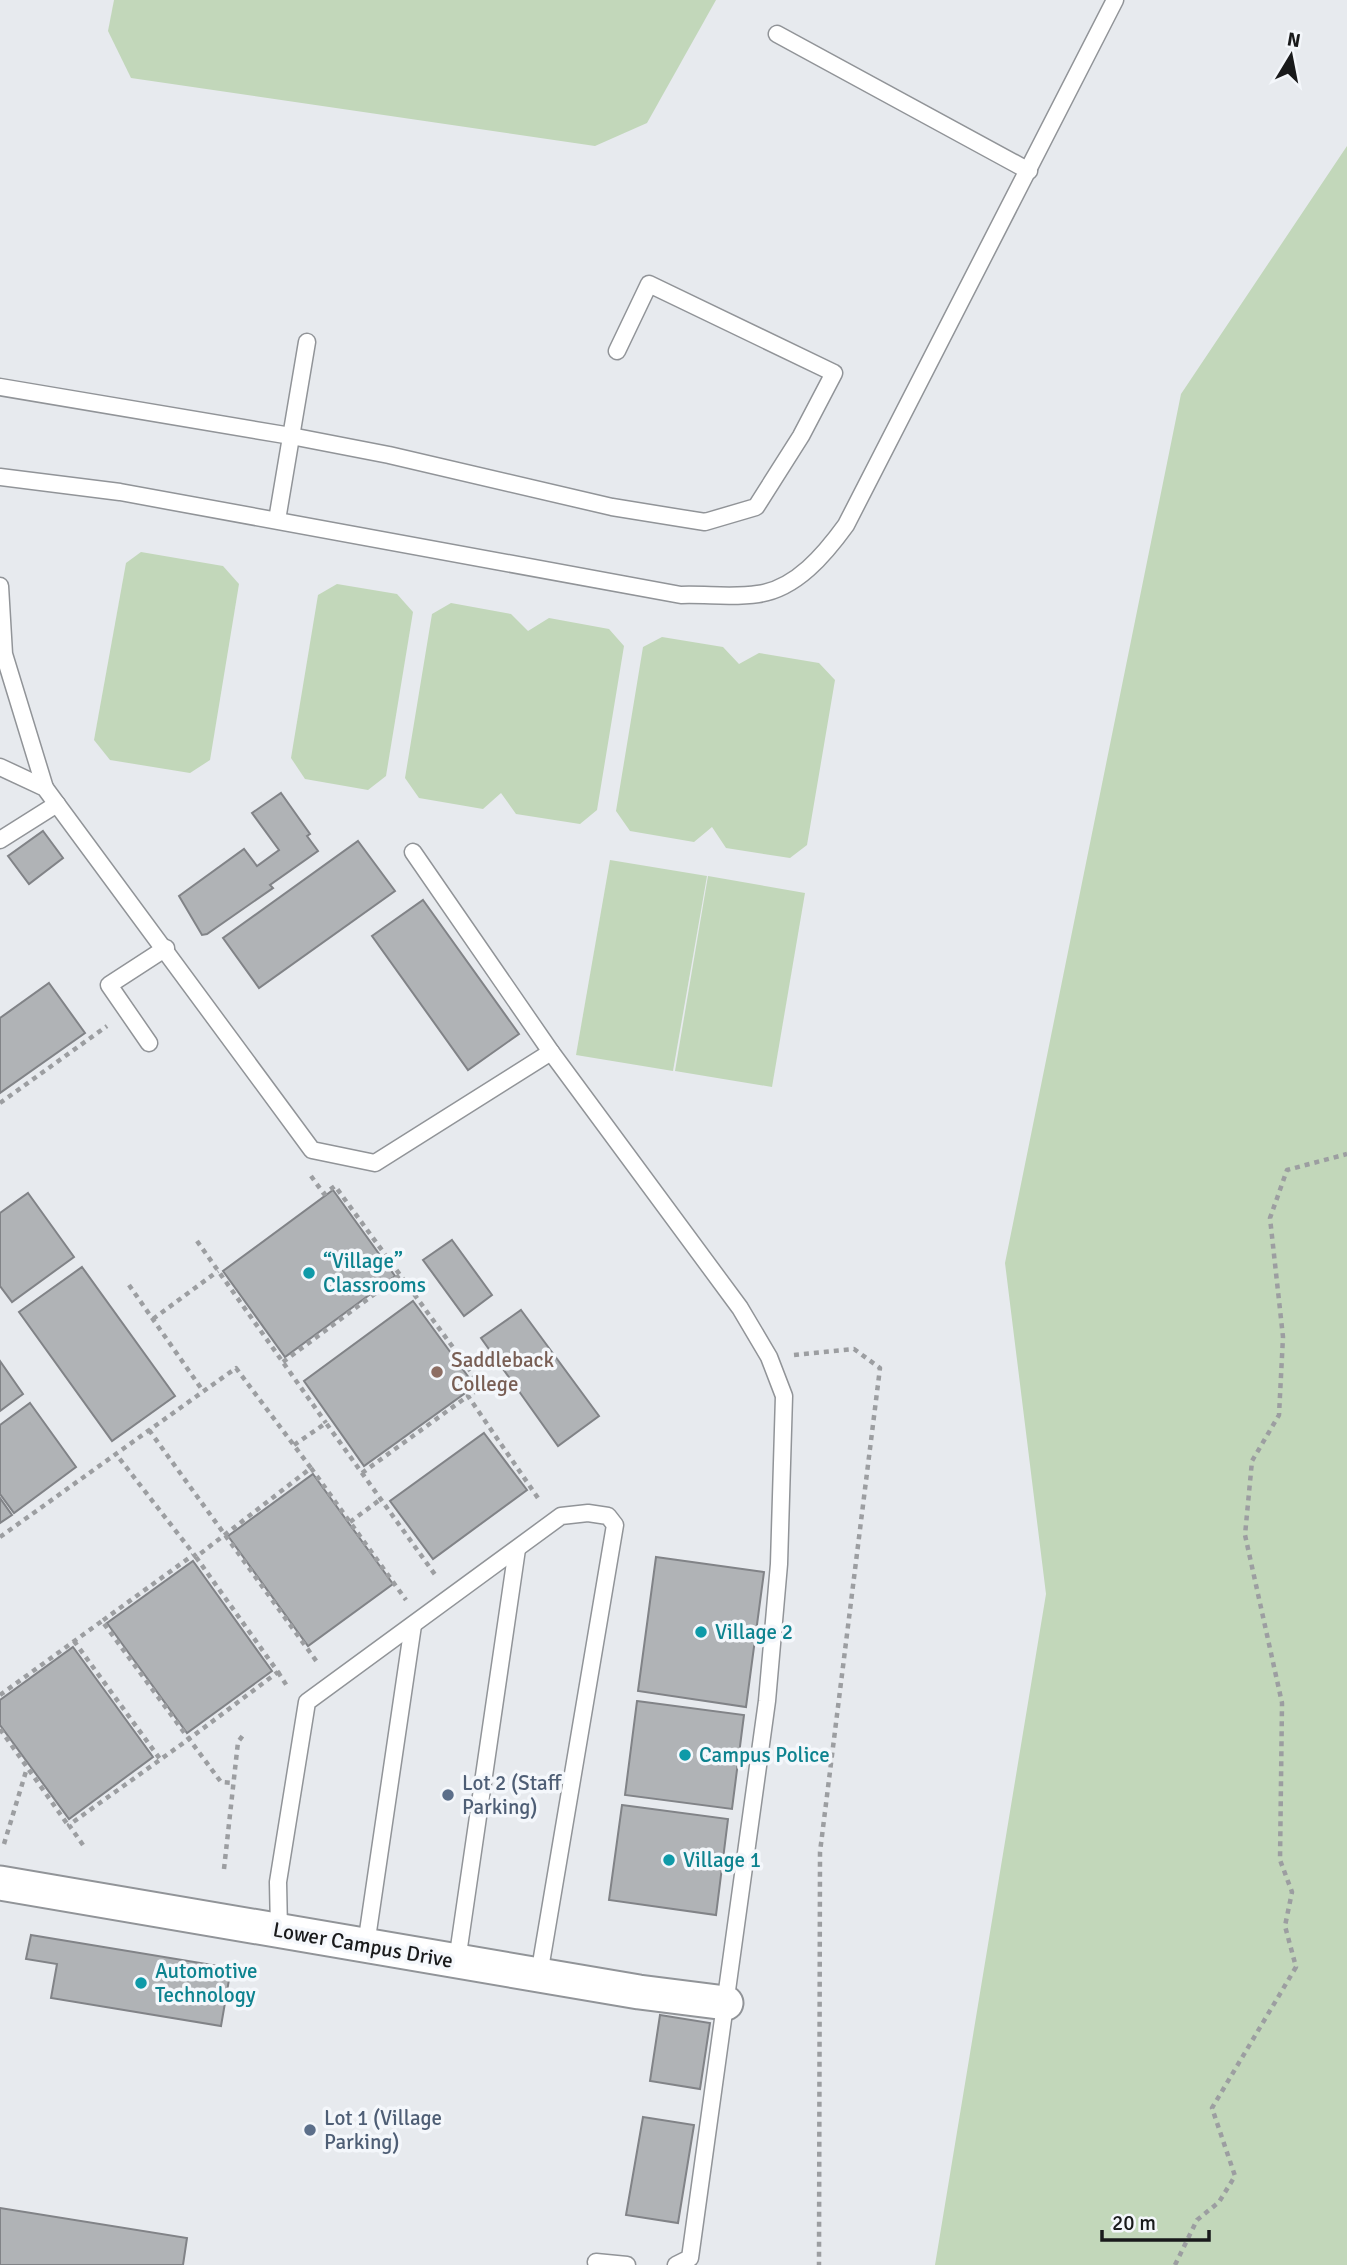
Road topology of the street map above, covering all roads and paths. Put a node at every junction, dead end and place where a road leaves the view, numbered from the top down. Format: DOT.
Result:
graph roads {
  1 [pos="1115,0"];
  2 [pos="777,34"];
  3 [pos="1029,171"];
  4 [pos="307,342"];
  5 [pos="617,351"];
  6 [pos="0,387"];
  7 [pos="291,436"];
  8 [pos="0,477"];
  9 [pos="277,520"];
  10 [pos="0,586"];
  11 [pos="0,767"];
  12 [pos="45,788"];
  13 [pos="57,804"];
  14 [pos="0,840"];
  15 [pos="413,852"];
  16 [pos="166,948"];
  17 [pos="127,1012"];
  18 [pos="149,1043"];
  19 [pos="551,1052"];
  20 [pos="0,1103"];
  21 [pos="1347,1154"];
  22 [pos="307,1171"];
  23 [pos="197,1241"];
  24 [pos="218,1271"];
  25 [pos="400,1275"];
  26 [pos="129,1285"];
  27 [pos="153,1319"];
  28 [pos="769,1357"];
  29 [pos="283,1362"];
  30 [pos="203,1391"];
  31 [pos="468,1396"];
  32 [pos="326,1423"];
  33 [pos="149,1430"];
  34 [pos="294,1444"];
  35 [pos="116,1454"];
  36 [pos="311,1468"];
  37 [pos="362,1473"];
  38 [pos="381,1499"];
  39 [pos="541,1502"];
  40 [pos="350,1522"];
  41 [pos="225,1534"];
  42 [pos="0,1537"];
  43 [pos="517,1549"];
  44 [pos="194,1556"];
  45 [pos="438,1578"];
  46 [pos="407,1601"];
  47 [pos="102,1621"];
  48 [pos="413,1625"];
  49 [pos="74,1641"];
  50 [pos="318,1664"];
  51 [pos="278,1672"];
  52 [pos="288,1687"];
  53 [pos="0,1695"];
  54 [pos="0,1729"];
  55 [pos="244,1734"];
  56 [pos="189,1738"];
  57 [pos="160,1759"];
  58 [pos="27,1768"];
  59 [pos="234,1783"];
  60 [pos="69,1825"];
  61 [pos="4,1844"];
  62 [pos="83,1845"];
  63 [pos="224,1869"];
  64 [pos="0,1883"];
  65 [pos="279,1931"];
  66 [pos="366,1945"];
  67 [pos="457,1961"];
  68 [pos="539,1975"];
  69 [pos="726,2003"];
  70 [pos="596,2262"];
  71 [pos="627,2265"];
  72 [pos="676,2265"];
  73 [pos="819,2265"];
  74 [pos="1175,2265"];
  1 -- 3 [label="lane"];
  2 -- 3 [label="lane"];
  3 -- 9 [label="lane"];
  4 -- 7 [label="lane"];
  5 -- 7 [label="lane"];
  6 -- 7 [label="lane"];
  7 -- 9 [label="lane"];
  8 -- 9 [label="lane"];
  10 -- 12 [label="lane"];
  11 -- 12 [label="lane"];
  12 -- 13 [label="lane"];
  13 -- 14 [label="lane"];
  13 -- 16 [label="lane"];
  15 -- 19 [label="lane"];
  16 -- 17 [label="lane"];
  16 -- 19 [label="lane"];
  17 -- 18 [label="lane"];
  17 -- 20 [label="path"];
  19 -- 28 [label="lane"];
  21 -- 74 [label="path"];
  22 -- 25 [label="path"];
  23 -- 24 [label="path"];
  24 -- 27 [label="path"];
  24 -- 29 [label="path"];
  25 -- 29 [label="path"];
  25 -- 31 [label="path"];
  26 -- 27 [label="path"];
  27 -- 30 [label="path"];
  28 -- 69 [label="lane"];
  28 -- 73 [label="path"];
  29 -- 32 [label="path"];
  30 -- 33 [label="path"];
  30 -- 34 [label="path"];
  31 -- 37 [label="path"];
  31 -- 39 [label="path"];
  32 -- 34 [label="path"];
  32 -- 37 [label="path"];
  33 -- 35 [label="path"];
  33 -- 41 [label="path"];
  34 -- 36 [label="path"];
  35 -- 42 [label="path"];
  35 -- 44 [label="path"];
  36 -- 40 [label="path"];
  36 -- 41 [label="path"];
  37 -- 38 [label="path"];
  38 -- 40 [label="path"];
  38 -- 45 [label="path"];
  40 -- 46 [label="path"];
  41 -- 44 [label="path"];
  41 -- 50 [label="path"];
  43 -- 48 [label="lane"];
  43 -- 67 [label="lane"];
  43 -- 68 [label="lane"];
  44 -- 47 [label="path"];
  44 -- 51 [label="path"];
  47 -- 49 [label="path"];
  47 -- 56 [label="path"];
  48 -- 65 [label="lane"];
  48 -- 66 [label="lane"];
  49 -- 53 [label="path"];
  49 -- 57 [label="path"];
  51 -- 52 [label="path"];
  51 -- 56 [label="path"];
  54 -- 58 [label="path"];
  55 -- 59 [label="path"];
  56 -- 57 [label="path"];
  56 -- 59 [label="path"];
  57 -- 60 [label="path"];
  58 -- 60 [label="path"];
  58 -- 61 [label="path"];
  59 -- 63 [label="path"];
  60 -- 62 [label="path"];
  64 -- 65 [label="street, Lower Campus Drive"];
  65 -- 66 [label="street, Lower Campus Drive"];
  66 -- 67 [label="street, Lower Campus Drive"];
  67 -- 68 [label="street, Lower Campus Drive"];
  68 -- 69 [label="street, Lower Campus Drive"];
  69 -- 72 [label="lane"];
  70 -- 71 [label="lane"];
}
